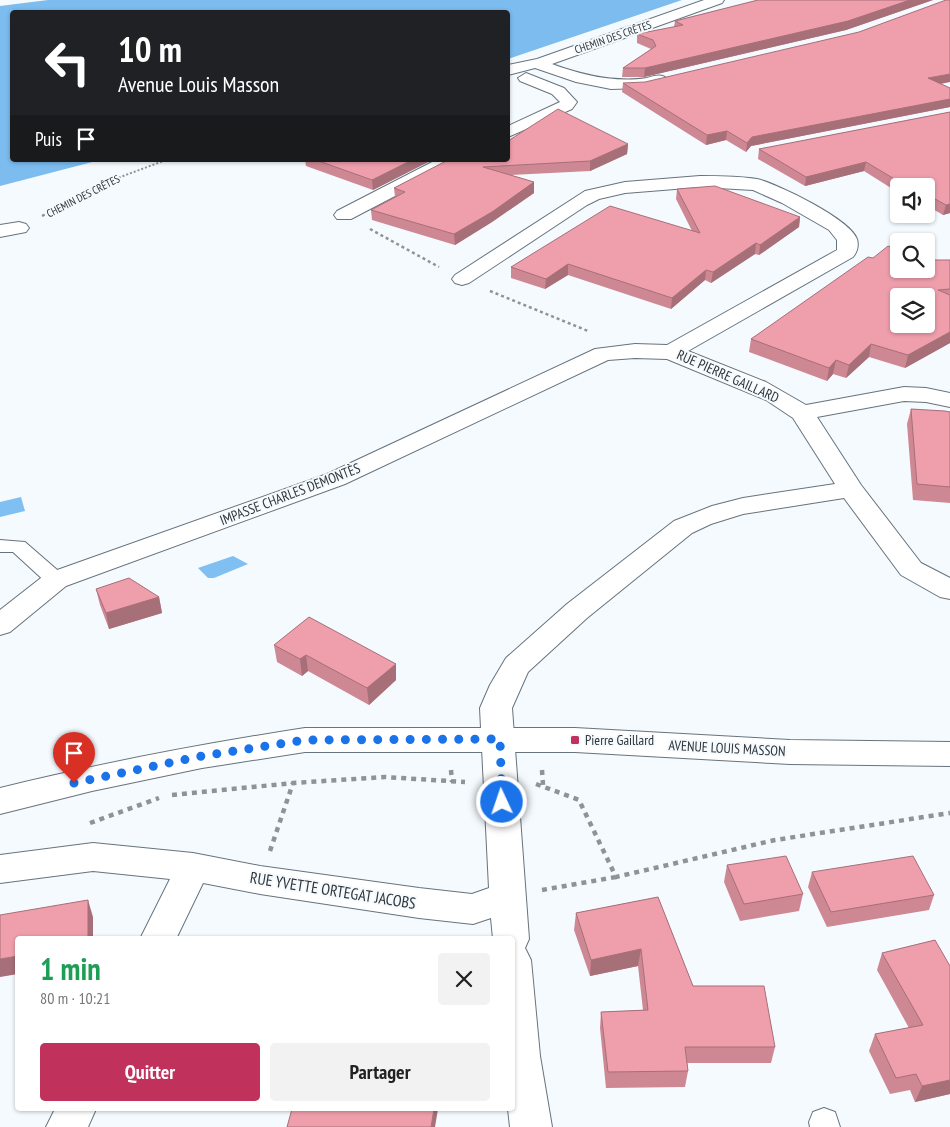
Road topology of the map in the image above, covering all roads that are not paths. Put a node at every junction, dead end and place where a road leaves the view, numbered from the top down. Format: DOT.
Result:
graph roads {
  1 [pos="717,0"];
  2 [pos="535,63"];
  3 [pos="510,70"];
  4 [pos="510,72"];
  5 [pos="671,78"];
  6 [pos="510,131"];
  7 [pos="446,162"];
  8 [pos="344,215"];
  9 [pos="19,228"];
  10 [pos="0,231"];
  11 [pos="462,279"];
  12 [pos="671,352"];
  13 [pos="950,400"];
  14 [pos="802,413"];
  15 [pos="851,489"];
  16 [pos="0,546"];
  17 [pos="56,580"];
  18 [pos="950,590"];
  19 [pos="0,625"];
  20 [pos="500,739"];
  21 [pos="950,754"];
  22 [pos="0,801"];
  23 [pos="193,866"];
  24 [pos="0,869"];
  25 [pos="507,896"];
  26 [pos="159,936"];
  27 [pos="511,936"];
  28 [pos="515,996"];
  29 [pos="75,1111"];
  30 [pos="67,1127"];
  31 [pos="531,1127"];
  1 -- 2 [label="street, CHEMIN DES CRÊTES"];
  2 -- 3 [label="street, CHEMIN DES CRÊTES"];
  2 -- 5 [label="street"];
  4 -- 6 [label="street"];
  7 -- 8 [label="street"];
  9 -- 10 [label="street"];
  11 -- 12 [label="street, RUE PIERRE GAILLARD"];
  12 -- 14 [label="street, RUE PIERRE GAILLARD"];
  12 -- 17 [label="street, IMPASSE CHARLES DEMONTÈS"];
  13 -- 14 [label="street"];
  14 -- 15 [label="street, RUE PIERRE GAILLARD"];
  15 -- 18 [label="street, RUE PIERRE GAILLARD"];
  15 -- 20 [label="street"];
  16 -- 17 [label="lane"];
  17 -- 19 [label="street, IMPASSE CHARLES DEMONTÈS"];
  20 -- 21 [label="street, AVENUE LOUIS MASSON"];
  20 -- 22 [label="street, AVENUE LOUIS MASSON"];
  20 -- 25 [label="street"];
  23 -- 24 [label="street, RUE YVETTE ORTEGAT JACOBS"];
  23 -- 25 [label="street, RUE YVETTE ORTEGAT JACOBS"];
  23 -- 26 [label="street"];
  25 -- 27 [label="street"];
  28 -- 31 [label="street"];
  29 -- 30 [label="street"];
}
